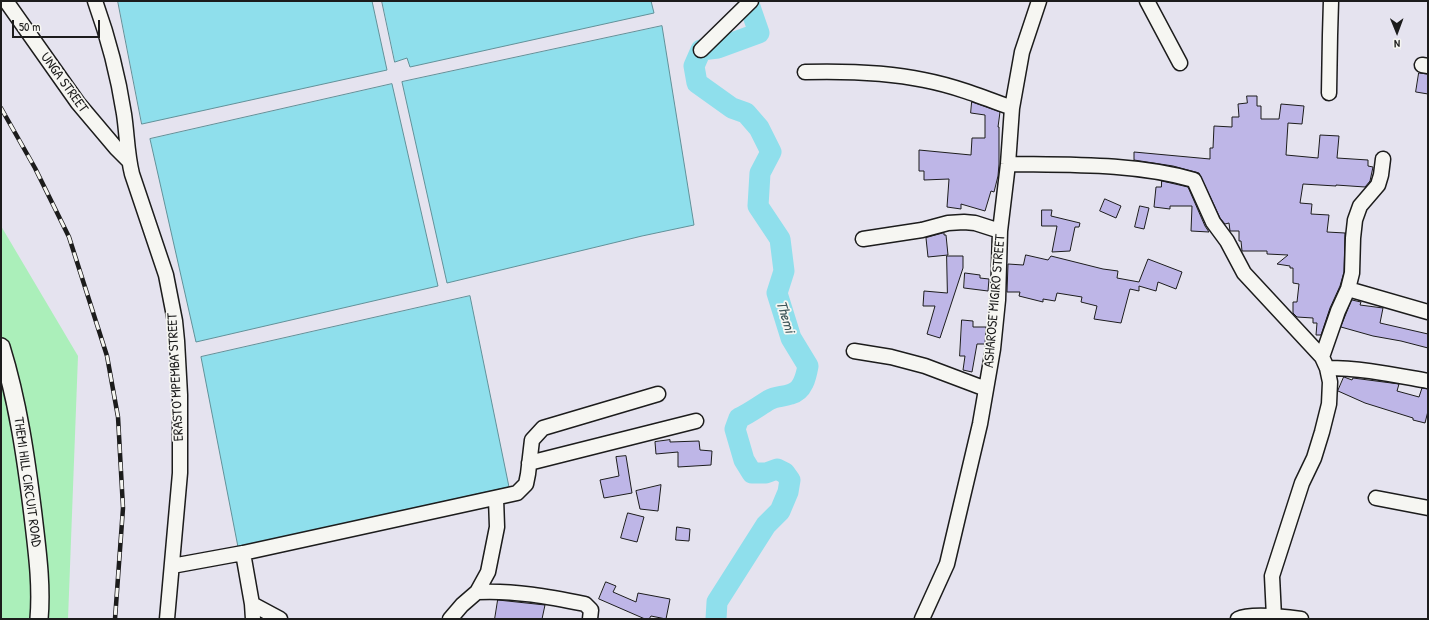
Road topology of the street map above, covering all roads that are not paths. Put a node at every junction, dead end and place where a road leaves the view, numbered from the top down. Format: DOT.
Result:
graph roads {
  1 [pos="6,1"];
  2 [pos="95,1"];
  3 [pos="751,1"];
  4 [pos="1039,1"];
  5 [pos="1147,1"];
  6 [pos="1332,1"];
  7 [pos="701,50"];
  8 [pos="1180,63"];
  9 [pos="806,72"];
  10 [pos="1329,93"];
  11 [pos="1012,108"];
  12 [pos="1383,159"];
  13 [pos="128,160"];
  14 [pos="1008,164"];
  15 [pos="1000,231"];
  16 [pos="863,239"];
  17 [pos="1348,288"];
  18 [pos="1428,312"];
  19 [pos="1,347"];
  20 [pos="854,352"];
  21 [pos="1324,363"];
  22 [pos="1428,382"];
  23 [pos="986,389"];
  24 [pos="658,394"];
  25 [pos="696,421"];
  26 [pos="529,463"];
  27 [pos="496,498"];
  28 [pos="1376,498"];
  29 [pos="1428,508"];
  30 [pos="243,554"];
  31 [pos="172,566"];
  32 [pos="477,592"];
  33 [pos="252,604"];
  34 [pos="1274,617"];
  35 [pos="39,619"];
  36 [pos="167,619"];
  37 [pos="253,619"];
  38 [pos="280,619"];
  39 [pos="450,619"];
  40 [pos="590,619"];
  41 [pos="922,619"];
  42 [pos="1238,619"];
  43 [pos="1301,619"];
  1 -- 13 [label="street, UNGA STREET"];
  2 -- 13 [label="street, ERASTO MPEMBA STREET"];
  3 -- 7 [label="street"];
  4 -- 11 [label="street, ASHAROSE MIGIRO STREET"];
  5 -- 8 [label="street"];
  6 -- 10 [label="street"];
  9 -- 11 [label="street"];
  11 -- 14 [label="street, ASHAROSE MIGIRO STREET"];
  12 -- 17 [label="street"];
  13 -- 31 [label="street, ERASTO MPEMBA STREET"];
  14 -- 15 [label="street, ASHAROSE MIGIRO STREET"];
  14 -- 21 [label="street"];
  15 -- 16 [label="street"];
  15 -- 23 [label="street, ASHAROSE MIGIRO STREET"];
  17 -- 18 [label="street"];
  17 -- 21 [label="street"];
  19 -- 35 [label="street, THEMI HILL CIRCUIT ROAD"];
  20 -- 23 [label="street"];
  21 -- 22 [label="street"];
  21 -- 34 [label="street"];
  23 -- 41 [label="street, ASHAROSE MIGIRO STREET"];
  24 -- 26 [label="street"];
  25 -- 26 [label="street"];
  26 -- 27 [label="street"];
  27 -- 30 [label="street"];
  27 -- 32 [label="street"];
  28 -- 29 [label="street"];
  30 -- 31 [label="street"];
  30 -- 33 [label="street"];
  31 -- 36 [label="street, ERASTO MPEMBA STREET"];
  32 -- 39 [label="street"];
  32 -- 40 [label="street"];
  33 -- 37 [label="street"];
  33 -- 38 [label="street"];
  34 -- 42 [label="street"];
  34 -- 43 [label="street"];
}
